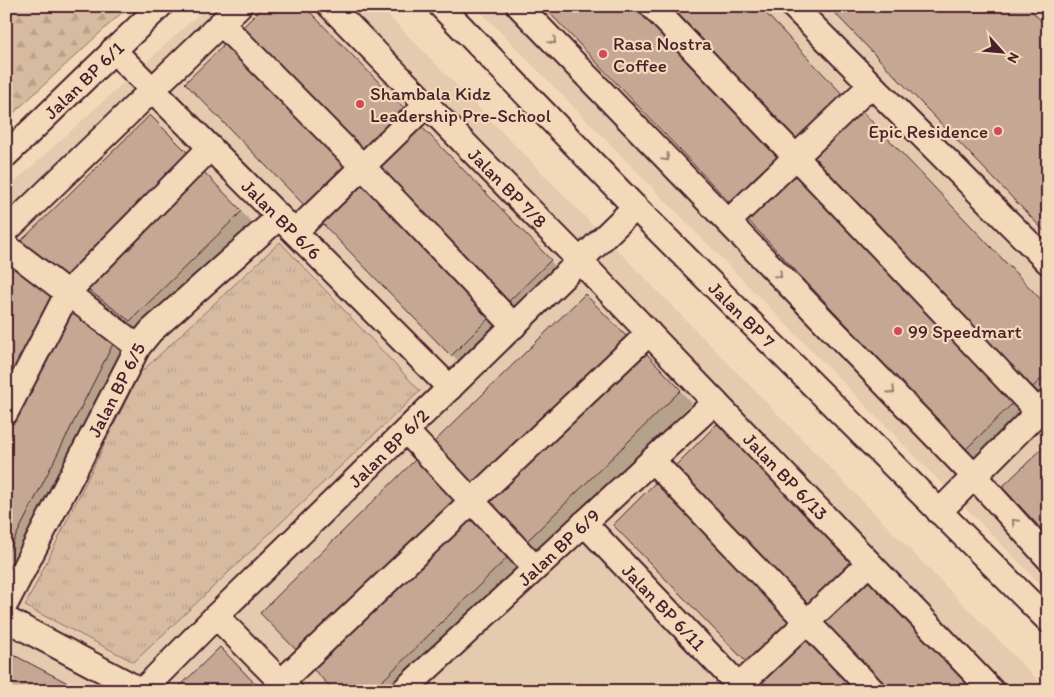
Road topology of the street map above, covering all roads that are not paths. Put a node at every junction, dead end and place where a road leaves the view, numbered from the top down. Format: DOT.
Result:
graph roads {
  1 [pos="160,6"];
  2 [pos="239,6"];
  3 [pos="330,6"];
  4 [pos="519,6"];
  5 [pos="652,6"];
  6 [pos="793,6"];
  7 [pos="454,10"];
  8 [pos="222,24"];
  9 [pos="113,50"];
  10 [pos="871,85"];
  11 [pos="152,90"];
  12 [pos="427,104"];
  13 [pos="210,148"];
  14 [pos="6,155"];
  15 [pos="796,157"];
  16 [pos="363,167"];
  17 [pos="635,207"];
  18 [pos="728,222"];
  19 [pos="287,224"];
  20 [pos="6,231"];
  21 [pos="6,246"];
  22 [pos="580,261"];
  23 [pos="1048,262"];
  24 [pos="68,292"];
  25 [pos="514,326"];
  26 [pos="649,333"];
  27 [pos="138,347"];
  28 [pos="450,388"];
  29 [pos="715,402"];
  30 [pos="1043,407"];
  31 [pos="6,412"];
  32 [pos="406,431"];
  33 [pos="652,460"];
  34 [pos="974,476"];
  35 [pos="472,501"];
  36 [pos="939,512"];
  37 [pos="584,523"];
  38 [pos="1047,556"];
  39 [pos="870,563"];
  40 [pos="536,568"];
  41 [pos="6,603"];
  42 [pos="216,616"];
  43 [pos="6,619"];
  44 [pos="1048,620"];
  45 [pos="807,623"];
  46 [pos="285,686"];
  47 [pos="151,688"];
  48 [pos="742,688"];
  49 [pos="403,691"];
  50 [pos="873,691"];
  51 [pos="992,691"];
  1 -- 9 [label="street, Jalan BP 6/1"];
  2 -- 8 [label="street"];
  3 -- 12 [label="street, Jalan BP 7/8"];
  4 -- 18 [label="street, one-way"];
  5 -- 15 [label="street"];
  6 -- 10 [label="street"];
  7 -- 17 [label="street, Jalan BP 7"];
  8 -- 11 [label="street"];
  8 -- 16 [label="street"];
  9 -- 11 [label="street, Jalan BP 6/6"];
  9 -- 14 [label="street, Jalan BP 6/1"];
  10 -- 15 [label="street"];
  10 -- 23 [label="street"];
  11 -- 13 [label="street, Jalan BP 6/6"];
  11 -- 20 [label="street"];
  12 -- 16 [label="street, Jalan BP 6/5"];
  12 -- 22 [label="street, Jalan BP 7/8"];
  13 -- 19 [label="street, Jalan BP 6/6"];
  13 -- 24 [label="street"];
  15 -- 18 [label="street"];
  15 -- 30 [label="street"];
  16 -- 19 [label="street, Jalan BP 6/5"];
  16 -- 25 [label="street"];
  17 -- 22 [label="street, Jalan BP 6/2"];
  17 -- 36 [label="street, Jalan BP 7"];
  18 -- 34 [label="street, one-way"];
  19 -- 27 [label="street, Jalan BP 6/5"];
  19 -- 28 [label="street, Jalan BP 6/6"];
  21 -- 24 [label="street"];
  22 -- 25 [label="street, Jalan BP 6/2"];
  22 -- 26 [label="street, Jalan BP 6/13"];
  24 -- 27 [label="street"];
  24 -- 31 [label="street"];
  25 -- 28 [label="street, Jalan BP 6/2"];
  26 -- 29 [label="street, Jalan BP 6/13"];
  26 -- 35 [label="street"];
  27 -- 41 [label="street, Jalan BP 6/5"];
  28 -- 32 [label="street, Jalan BP 6/2"];
  29 -- 33 [label="street, Jalan BP 6/9"];
  29 -- 39 [label="street, Jalan BP 6/13"];
  30 -- 34 [label="street"];
  32 -- 35 [label="street"];
  32 -- 42 [label="street, Jalan BP 6/2"];
  33 -- 37 [label="street, Jalan BP 6/9"];
  33 -- 45 [label="street"];
  34 -- 36 [label="street"];
  38 -- 34 [label="street, one-way"];
  35 -- 40 [label="street"];
  35 -- 46 [label="street"];
  36 -- 44 [label="street, Jalan BP 7"];
  37 -- 40 [label="street, Jalan BP 6/9"];
  37 -- 48 [label="street, Jalan BP 6/11"];
  39 -- 45 [label="street"];
  39 -- 51 [label="street, Jalan BP 6/13"];
  40 -- 49 [label="street, Jalan BP 6/9"];
  42 -- 46 [label="street"];
  42 -- 47 [label="street, Jalan BP 6/2"];
  43 -- 47 [label="street"];
  45 -- 48 [label="street"];
  45 -- 50 [label="street"];
}
